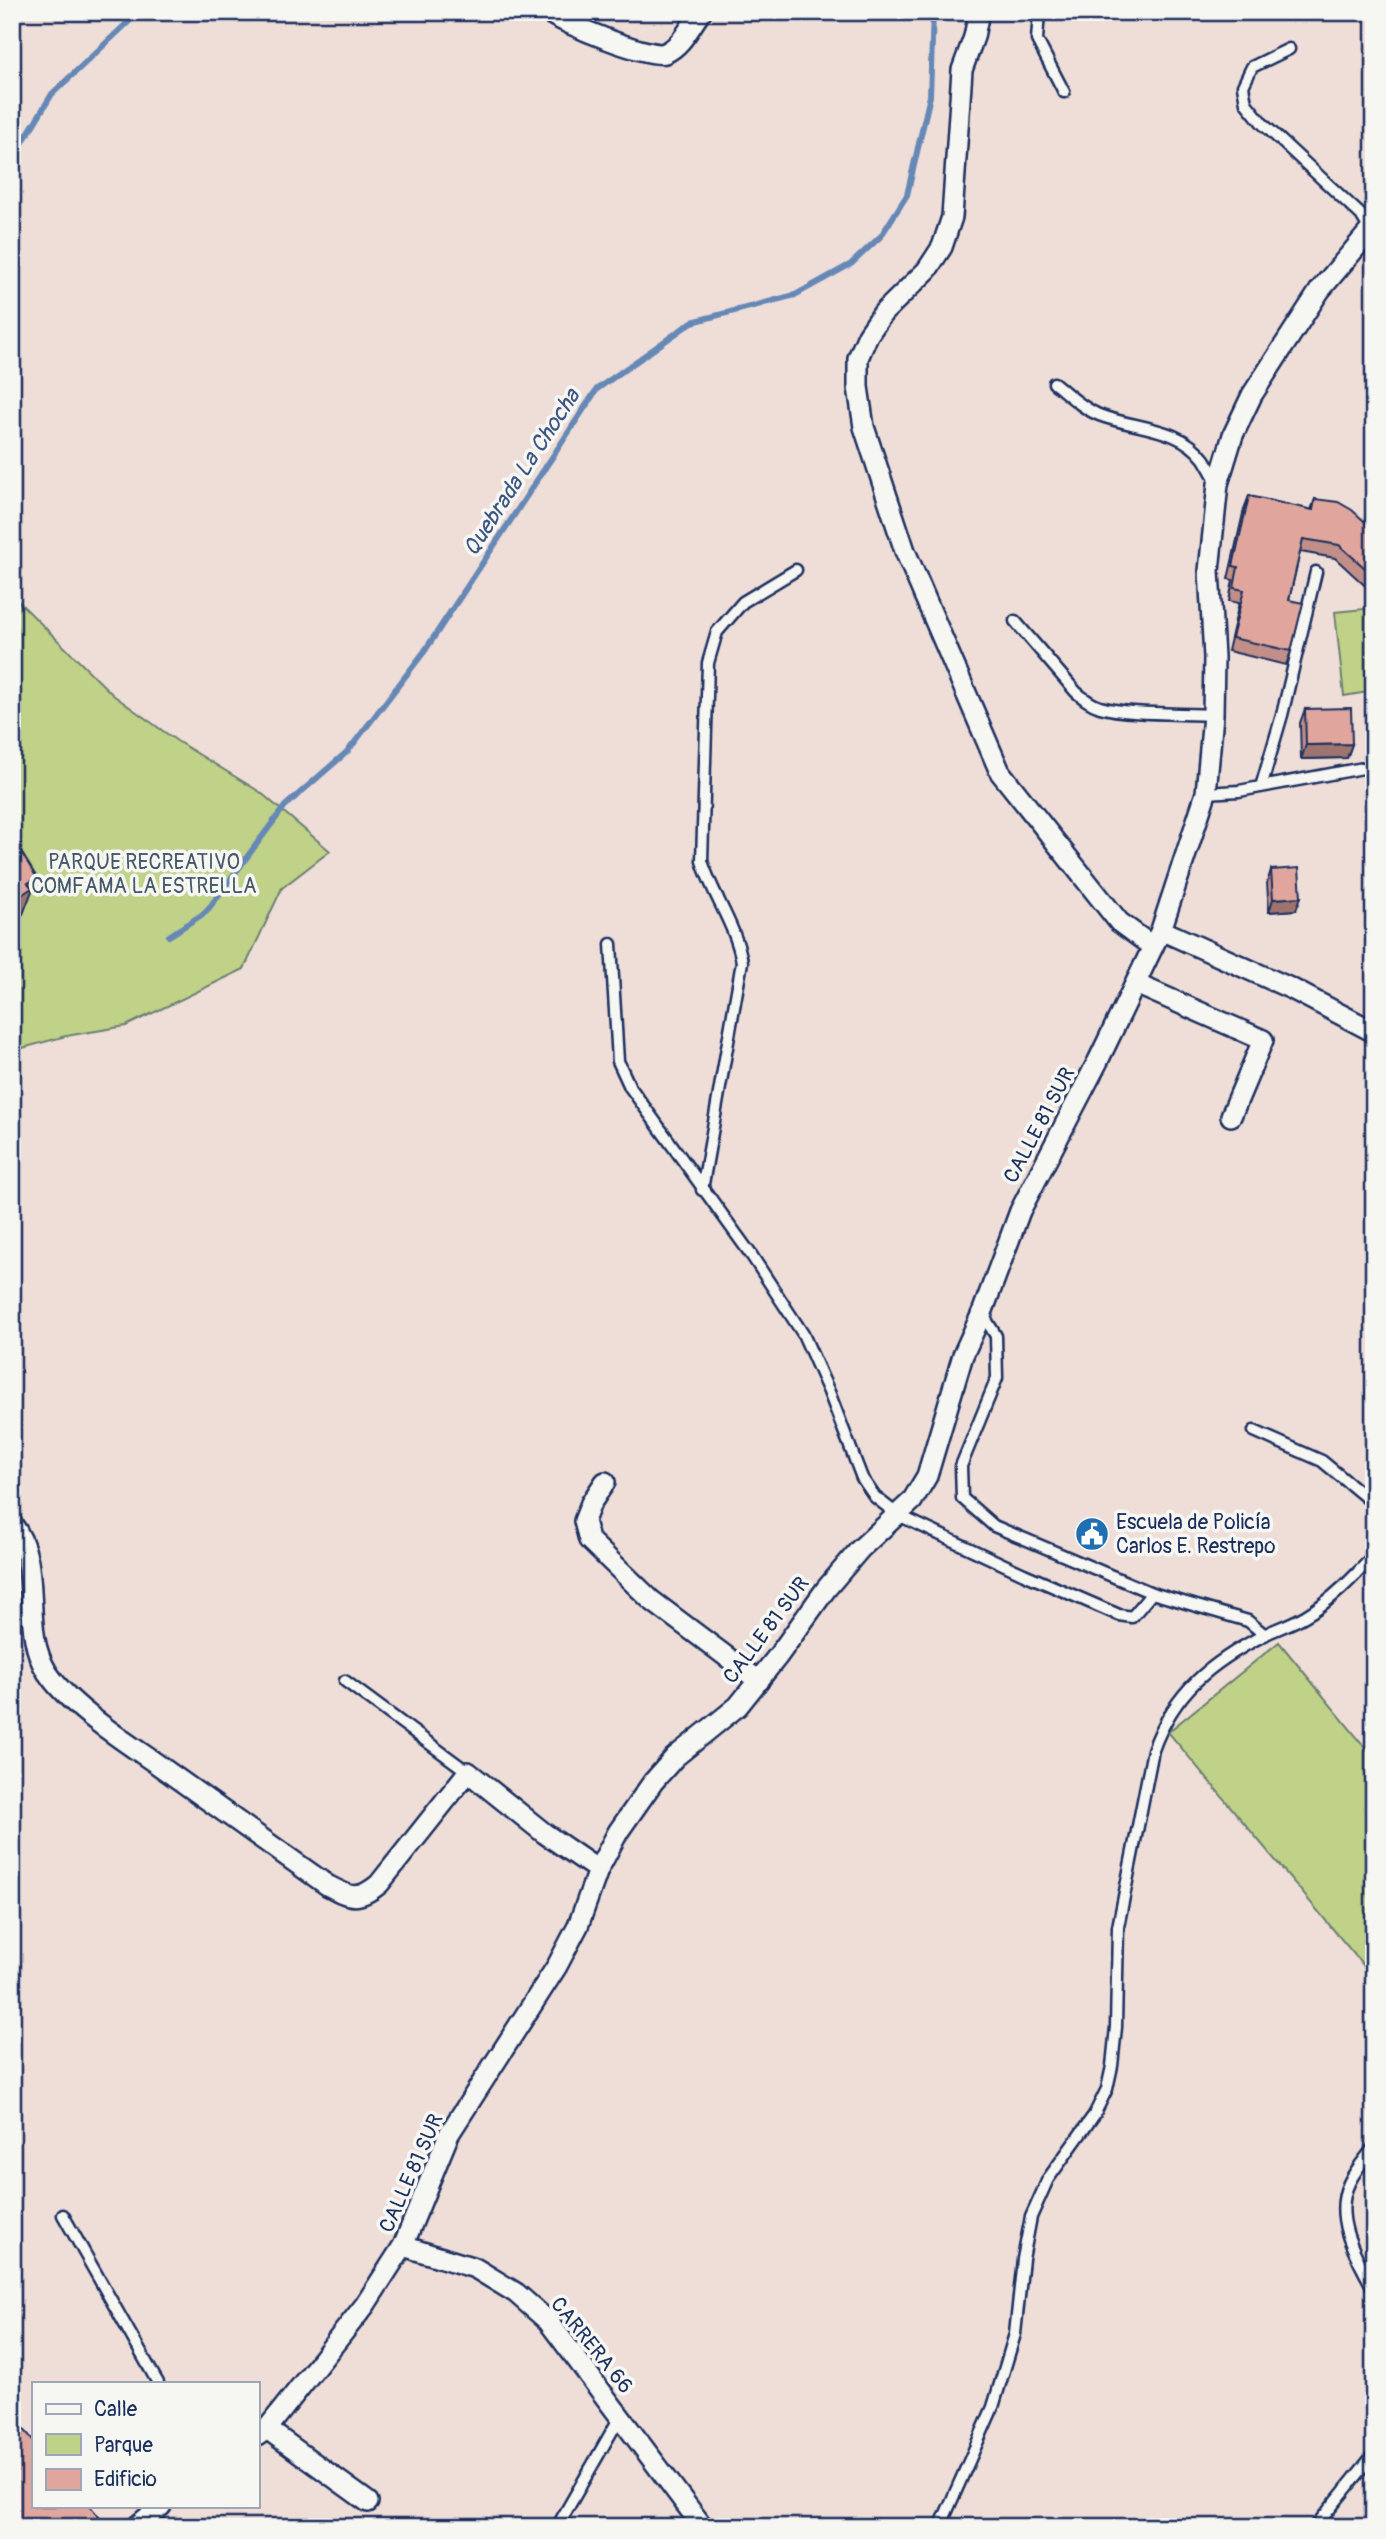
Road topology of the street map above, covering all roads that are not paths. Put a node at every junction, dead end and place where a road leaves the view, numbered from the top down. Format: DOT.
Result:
graph roads {
  1 [pos="548,12"];
  2 [pos="701,12"];
  3 [pos="979,12"];
  4 [pos="1039,12"];
  5 [pos="1289,49"];
  6 [pos="1063,92"];
  7 [pos="1372,228"];
  8 [pos="1054,383"];
  9 [pos="1218,484"];
  10 [pos="796,570"];
  11 [pos="1316,572"];
  12 [pos="1015,621"];
  13 [pos="1213,715"];
  14 [pos="1374,766"];
  15 [pos="1261,787"];
  16 [pos="1206,793"];
  17 [pos="1157,938"];
  18 [pos="611,944"];
  19 [pos="1136,984"];
  20 [pos="1374,1032"];
  21 [pos="1231,1116"];
  22 [pos="702,1190"];
  23 [pos="982,1313"];
  24 [pos="1254,1431"];
  25 [pos="605,1482"];
  26 [pos="1374,1504"];
  27 [pos="898,1515"];
  28 [pos="12,1524"];
  29 [pos="1374,1555"];
  30 [pos="1152,1593"];
  31 [pos="1265,1635"];
  32 [pos="345,1681"];
  33 [pos="759,1681"];
  34 [pos="468,1772"];
  35 [pos="598,1870"];
  36 [pos="1374,2147"];
  37 [pos="64,2215"];
  38 [pos="403,2246"];
  39 [pos="1374,2290"];
  40 [pos="157,2382"];
  41 [pos="620,2417"];
  42 [pos="262,2432"];
  43 [pos="1374,2454"];
  44 [pos="368,2502"];
  45 [pos="159,2508"];
  46 [pos="136,2527"];
  47 [pos="557,2527"];
  48 [pos="703,2527"];
  49 [pos="940,2527"];
  50 [pos="1315,2527"];
  1 -- 2 [label="street"];
  3 -- 17 [label="street"];
  4 -- 6 [label="lane"];
  5 -- 7 [label="lane"];
  7 -- 9 [label="street, CALLE 81 SUR"];
  8 -- 9 [label="lane"];
  9 -- 13 [label="street, CALLE 81 SUR"];
  10 -- 22 [label="lane"];
  11 -- 15 [label="lane"];
  12 -- 13 [label="lane"];
  13 -- 16 [label="street, CALLE 81 SUR"];
  14 -- 15 [label="lane"];
  15 -- 16 [label="lane"];
  16 -- 17 [label="street, CALLE 81 SUR"];
  17 -- 19 [label="street, CALLE 81 SUR"];
  17 -- 20 [label="street"];
  18 -- 22 [label="lane"];
  19 -- 21 [label="street"];
  19 -- 23 [label="street, CALLE 81 SUR"];
  22 -- 27 [label="lane"];
  23 -- 27 [label="street, CALLE 81 SUR"];
  23 -- 30 [label="lane"];
  24 -- 26 [label="lane"];
  25 -- 33 [label="street"];
  27 -- 30 [label="lane"];
  27 -- 33 [label="street, CALLE 81 SUR"];
  28 -- 34 [label="street"];
  29 -- 31 [label="lane"];
  30 -- 31 [label="lane"];
  31 -- 49 [label="lane"];
  32 -- 34 [label="lane"];
  33 -- 35 [label="street, CALLE 81 SUR"];
  34 -- 35 [label="street"];
  35 -- 38 [label="street, CALLE 81 SUR"];
  36 -- 39 [label="lane"];
  37 -- 40 [label="lane"];
  38 -- 41 [label="street, CARRERA 66"];
  38 -- 42 [label="street, CALLE 81 SUR"];
  41 -- 47 [label="lane"];
  41 -- 48 [label="street, CARRERA 66"];
  42 -- 44 [label="street"];
  43 -- 50 [label="lane"];
  45 -- 46 [label="street"];
}
